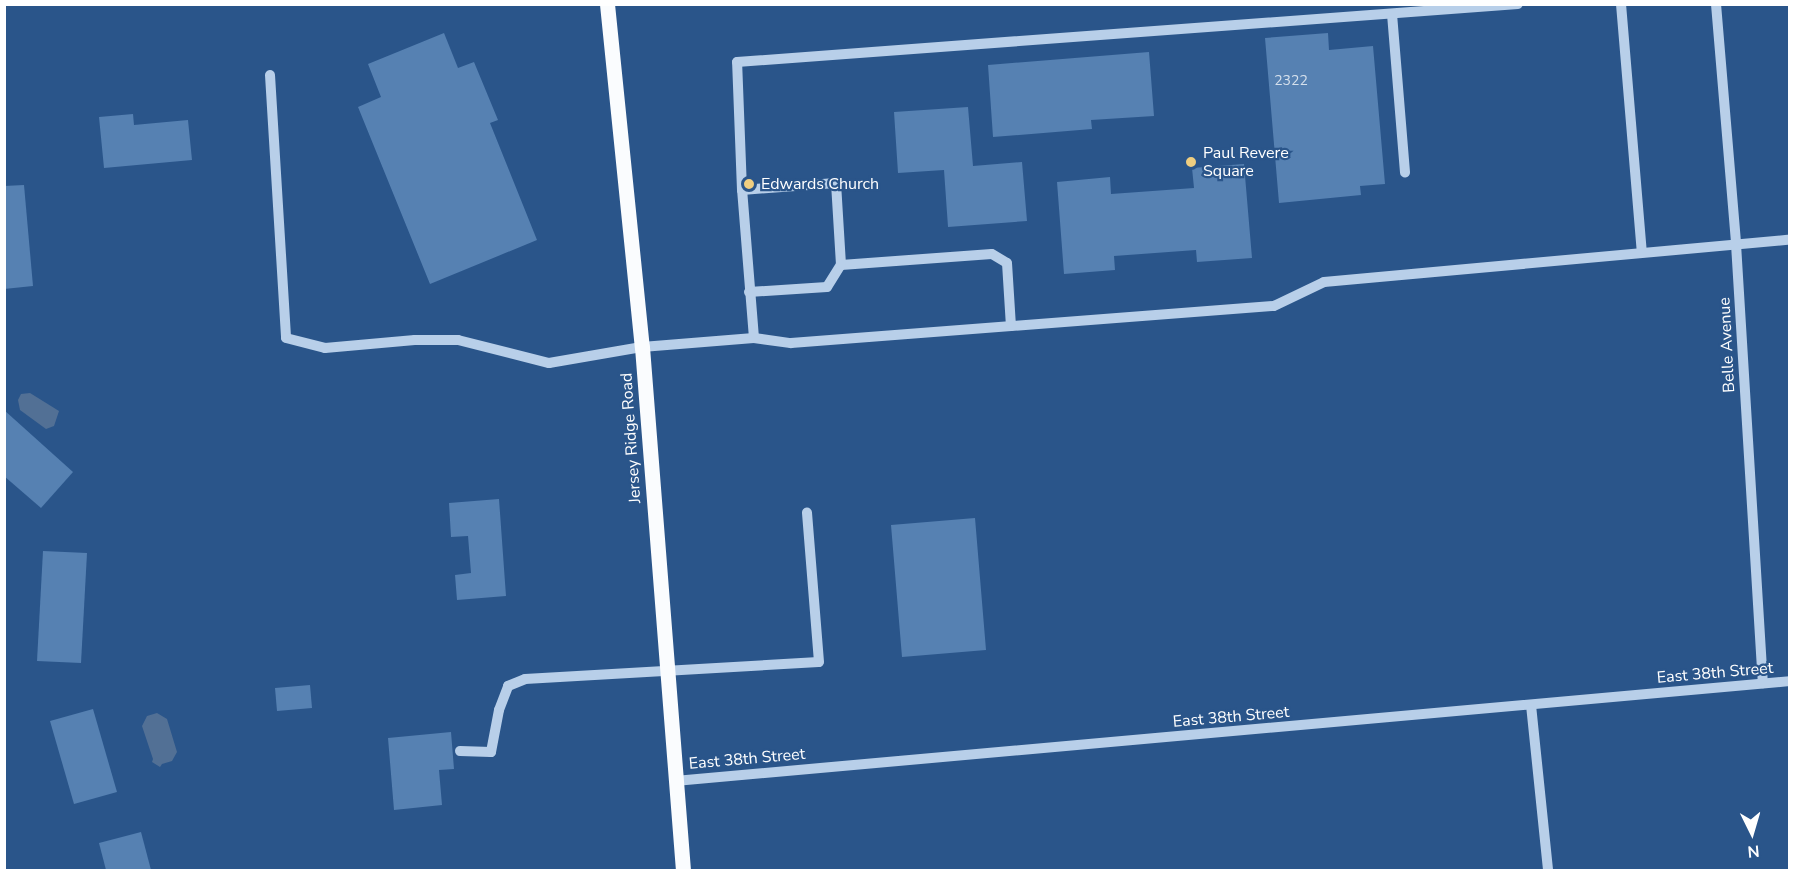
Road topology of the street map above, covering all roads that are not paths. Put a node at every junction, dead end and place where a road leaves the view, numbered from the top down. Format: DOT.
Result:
graph roads {
  1 [pos="607,4"];
  2 [pos="1518,4"];
  3 [pos="1621,4"];
  4 [pos="1716,4"];
  5 [pos="1392,14"];
  6 [pos="270,75"];
  7 [pos="1405,172"];
  8 [pos="742,190"];
  9 [pos="1790,240"];
  10 [pos="1736,244"];
  11 [pos="1642,252"];
  12 [pos="842,265"];
  13 [pos="749,292"];
  14 [pos="1011,326"];
  15 [pos="754,338"];
  16 [pos="642,347"];
  17 [pos="807,512"];
  18 [pos="666,672"];
  19 [pos="1790,681"];
  20 [pos="1763,683"];
  21 [pos="1531,705"];
  22 [pos="460,751"];
  23 [pos="675,781"];
  24 [pos="683,870"];
  25 [pos="1548,870"];
  1 -- 16 [label="main road, Jersey Ridge Road"];
  2 -- 5 [label="street"];
  3 -- 11 [label="street"];
  4 -- 10 [label="street, Belle Avenue"];
  5 -- 7 [label="street"];
  5 -- 8 [label="street"];
  6 -- 16 [label="street"];
  8 -- 12 [label="street"];
  8 -- 13 [label="street"];
  9 -- 10 [label="street"];
  10 -- 11 [label="street"];
  10 -- 20 [label="street, Belle Avenue"];
  11 -- 14 [label="street"];
  12 -- 13 [label="street"];
  12 -- 14 [label="street"];
  13 -- 15 [label="street"];
  14 -- 15 [label="street"];
  15 -- 16 [label="street"];
  16 -- 18 [label="main road, Jersey Ridge Road"];
  17 -- 18 [label="street"];
  18 -- 22 [label="street"];
  18 -- 23 [label="main road, Jersey Ridge Road"];
  19 -- 20 [label="street, East 38th Street"];
  20 -- 21 [label="street, East 38th Street"];
  21 -- 23 [label="street, East 38th Street"];
  21 -- 25 [label="street"];
  23 -- 24 [label="main road, Jersey Ridge Road"];
}
